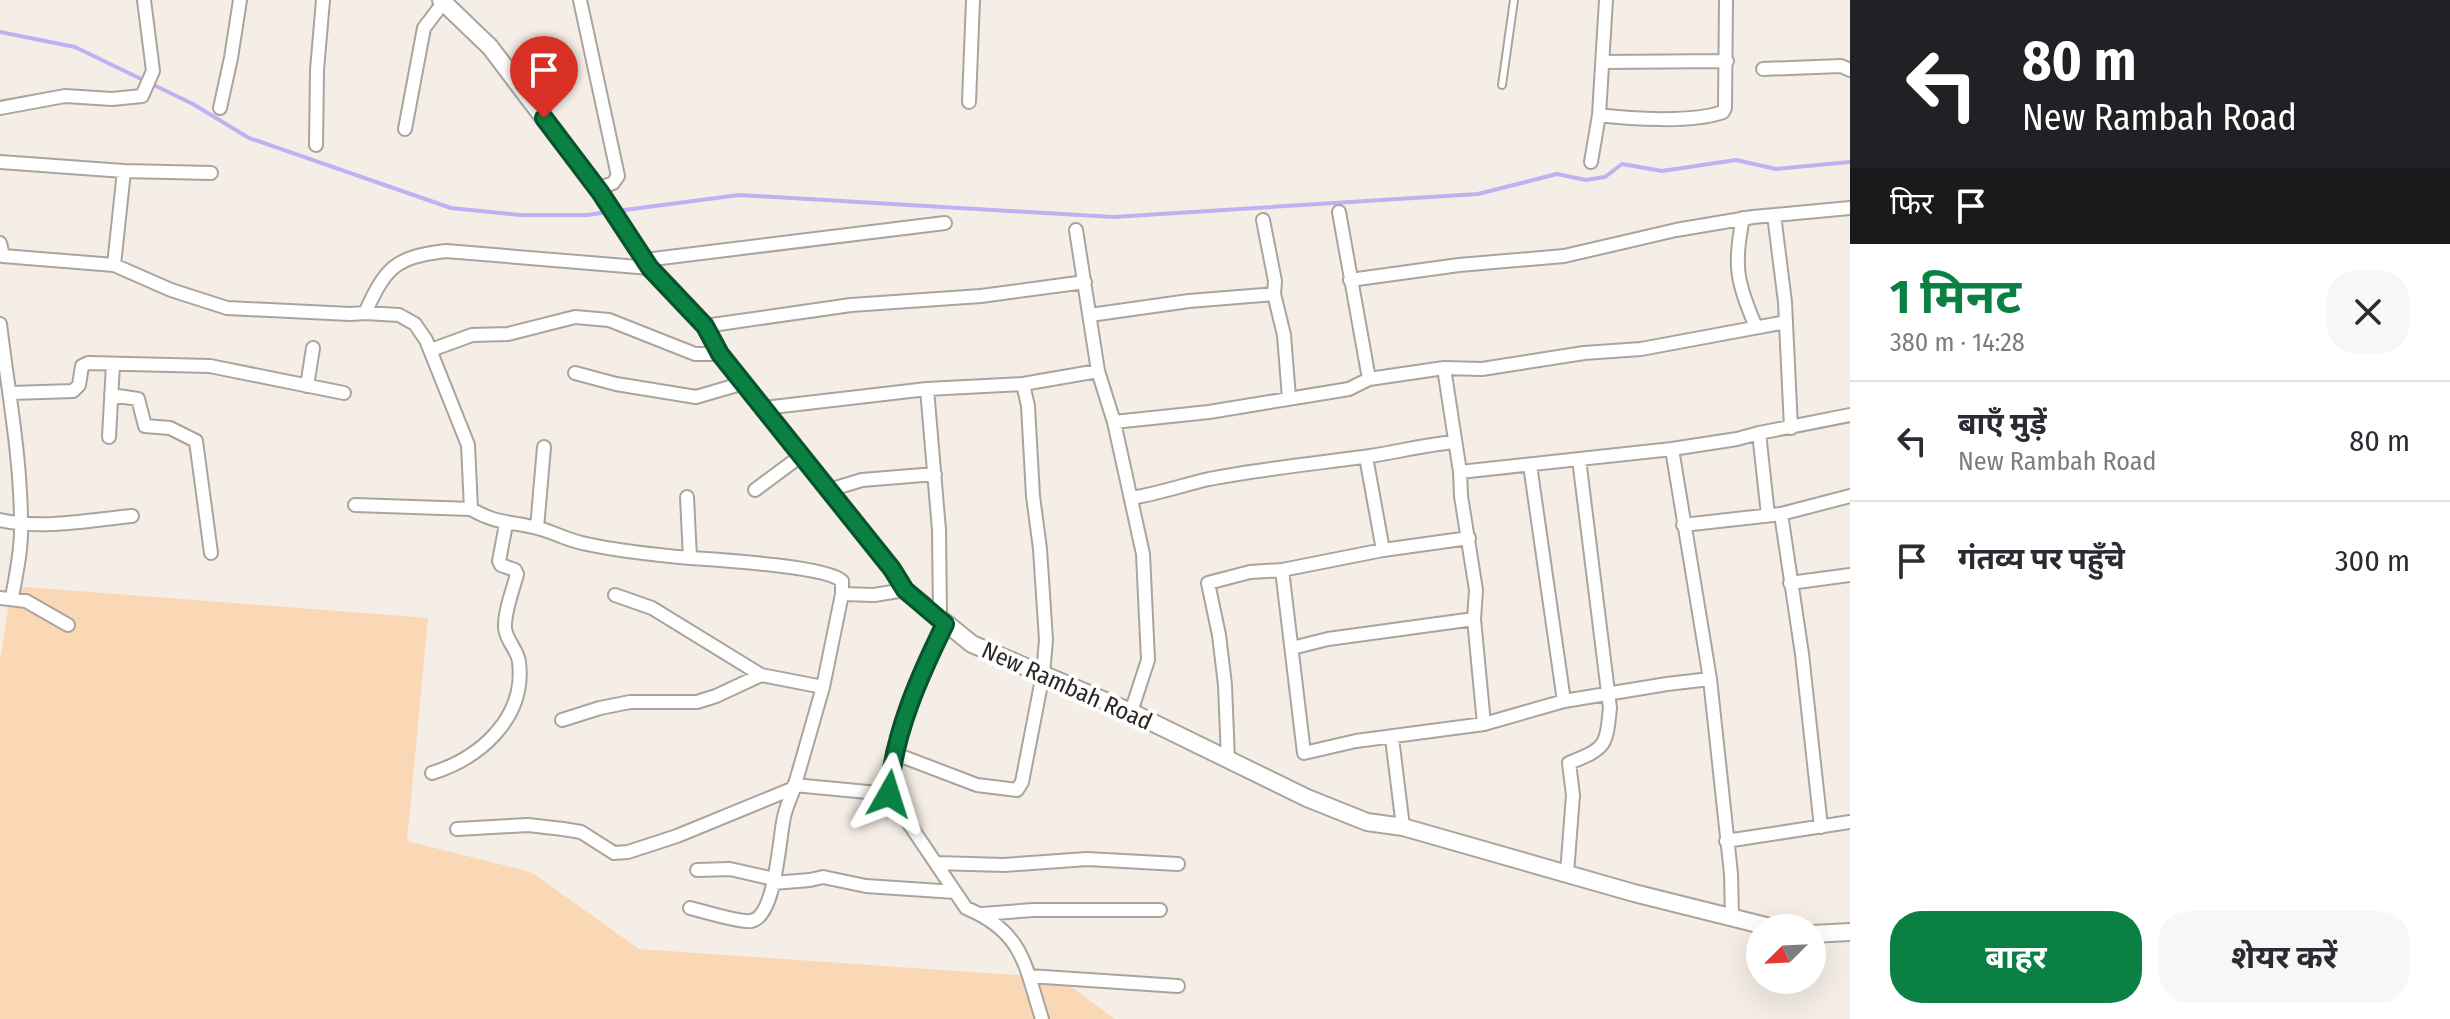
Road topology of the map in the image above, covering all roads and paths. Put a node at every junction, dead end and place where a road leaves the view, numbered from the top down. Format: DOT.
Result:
graph roads {
  1 [pos="144,0"];
  2 [pos="240,0"];
  3 [pos="323,0"];
  4 [pos="580,0"];
  5 [pos="973,0"];
  6 [pos="1514,0"];
  7 [pos="1606,0"];
  8 [pos="1726,0"];
  9 [pos="442,1"];
  10 [pos="1727,61"];
  11 [pos="1602,62"];
  12 [pos="1763,69"];
  13 [pos="1850,70"];
  14 [pos="1502,85"];
  15 [pos="969,102"];
  16 [pos="0,108"];
  17 [pos="220,108"];
  18 [pos="1599,115"];
  19 [pos="405,129"];
  20 [pos="316,145"];
  21 [pos="0,162"];
  22 [pos="1591,162"];
  23 [pos="124,171"];
  24 [pos="211,173"];
  25 [pos="599,190"];
  26 [pos="1850,208"];
  27 [pos="1339,212"];
  28 [pos="1774,215"];
  29 [pos="1743,218"];
  30 [pos="1263,220"];
  31 [pos="945,223"];
  32 [pos="1076,230"];
  33 [pos="1,255"];
  34 [pos="648,264"];
  35 [pos="114,265"];
  36 [pos="1350,280"];
  37 [pos="1085,282"];
  38 [pos="1274,294"];
  39 [pos="365,313"];
  40 [pos="1090,315"];
  41 [pos="1786,322"];
  42 [pos="0,324"];
  43 [pos="705,326"];
  44 [pos="1756,327"];
  45 [pos="313,348"];
  46 [pos="431,350"];
  47 [pos="720,354"];
  48 [pos="113,364"];
  49 [pos="1444,368"];
  50 [pos="1098,371"];
  51 [pos="575,373"];
  52 [pos="1369,379"];
  53 [pos="744,383"];
  54 [pos="1023,384"];
  55 [pos="307,386"];
  56 [pos="6,388"];
  57 [pos="927,389"];
  58 [pos="344,393"];
  59 [pos="111,395"];
  60 [pos="1289,398"];
  61 [pos="764,408"];
  62 [pos="1850,415"];
  63 [pos="1114,422"];
  64 [pos="1791,428"];
  65 [pos="1759,433"];
  66 [pos="109,437"];
  67 [pos="1454,442"];
  68 [pos="544,447"];
  69 [pos="1672,449"];
  70 [pos="802,455"];
  71 [pos="1366,457"];
  72 [pos="1579,459"];
  73 [pos="1530,465"];
  74 [pos="1460,472"];
  75 [pos="935,474"];
  76 [pos="755,490"];
  77 [pos="829,490"];
  78 [pos="1850,496"];
  79 [pos="687,497"];
  80 [pos="1131,498"];
  81 [pos="355,505"];
  82 [pos="471,509"];
  83 [pos="1774,515"];
  84 [pos="132,516"];
  85 [pos="0,520"];
  86 [pos="506,524"];
  87 [pos="21,525"];
  88 [pos="1683,525"];
  89 [pos="537,528"];
  90 [pos="1469,538"];
  91 [pos="1383,550"];
  92 [pos="211,553"];
  93 [pos="690,558"];
  94 [pos="1282,570"];
  95 [pos="1850,575"];
  96 [pos="1790,583"];
  97 [pos="905,590"];
  98 [pos="842,594"];
  99 [pos="615,595"];
  100 [pos="6,598"];
  101 [pos="1474,619"];
  102 [pos="943,622"];
  103 [pos="68,625"];
  104 [pos="1292,648"];
  105 [pos="1043,674"];
  106 [pos="761,675"];
  107 [pos="1710,679"];
  108 [pos="823,687"];
  109 [pos="1608,694"];
  110 [pos="1564,701"];
  111 [pos="1131,712"];
  112 [pos="562,720"];
  113 [pos="1484,724"];
  114 [pos="1392,738"];
  115 [pos="893,753"];
  116 [pos="1228,760"];
  117 [pos="432,773"];
  118 [pos="794,786"];
  119 [pos="889,794"];
  120 [pos="1850,822"];
  121 [pos="1403,827"];
  122 [pos="1821,827"];
  123 [pos="457,829"];
  124 [pos="1726,841"];
  125 [pos="936,863"];
  126 [pos="1178,864"];
  127 [pos="697,870"];
  128 [pos="1567,873"];
  129 [pos="774,881"];
  130 [pos="955,892"];
  131 [pos="690,908"];
  132 [pos="1160,910"];
  133 [pos="982,914"];
  134 [pos="1732,918"];
  135 [pos="1746,921"];
  136 [pos="1850,932"];
  137 [pos="1826,933"];
  138 [pos="1029,976"];
  139 [pos="1178,986"];
  140 [pos="1042,1019"];
  1 -- 16 [label="street"];
  2 -- 17 [label="street"];
  3 -- 20 [label="street"];
  4 -- 25 [label="street"];
  5 -- 15 [label="street"];
  6 -- 14 [label="lane"];
  7 -- 11 [label="street"];
  8 -- 10 [label="street"];
  9 -- 19 [label="street"];
  9 -- 25 [label="street, New Rambah Road"];
  10 -- 11 [label="street"];
  10 -- 18 [label="street"];
  11 -- 18 [label="street"];
  12 -- 13 [label="street"];
  18 -- 22 [label="street"];
  21 -- 23 [label="street"];
  23 -- 24 [label="street"];
  23 -- 35 [label="street"];
  25 -- 34 [label="street, New Rambah Road"];
  26 -- 28 [label="street"];
  27 -- 36 [label="street"];
  28 -- 29 [label="street"];
  28 -- 41 [label="street"];
  29 -- 36 [label="street"];
  29 -- 44 [label="street"];
  30 -- 38 [label="street"];
  31 -- 34 [label="street"];
  32 -- 37 [label="street"];
  33 -- 35 [label="street"];
  34 -- 39 [label="street"];
  34 -- 43 [label="street, New Rambah Road"];
  35 -- 39 [label="street"];
  36 -- 52 [label="street"];
  37 -- 40 [label="street"];
  37 -- 43 [label="street"];
  38 -- 40 [label="street"];
  38 -- 60 [label="street"];
  39 -- 46 [label="street"];
  40 -- 50 [label="street"];
  41 -- 44 [label="street"];
  41 -- 64 [label="street"];
  42 -- 56 [label="street"];
  43 -- 47 [label="street, New Rambah Road"];
  44 -- 49 [label="street"];
  45 -- 55 [label="street"];
  46 -- 47 [label="street"];
  46 -- 82 [label="street"];
  47 -- 53 [label="street, New Rambah Road"];
  48 -- 55 [label="street"];
  48 -- 56 [label="street"];
  48 -- 59 [label="street"];
  49 -- 52 [label="street"];
  49 -- 67 [label="street"];
  50 -- 54 [label="street"];
  50 -- 63 [label="street"];
  51 -- 53 [label="street"];
  52 -- 60 [label="street"];
  53 -- 61 [label="street, New Rambah Road"];
  54 -- 57 [label="street"];
  54 -- 105 [label="street"];
  55 -- 58 [label="street"];
  56 -- 87 [label="street"];
  57 -- 61 [label="street"];
  57 -- 75 [label="street"];
  59 -- 66 [label="street"];
  59 -- 92 [label="street"];
  60 -- 63 [label="street"];
  61 -- 70 [label="street, New Rambah Road"];
  62 -- 64 [label="street"];
  63 -- 80 [label="street"];
  64 -- 65 [label="street"];
  65 -- 69 [label="street"];
  65 -- 83 [label="street"];
  67 -- 71 [label="street"];
  67 -- 74 [label="street"];
  68 -- 89 [label="street"];
  69 -- 72 [label="street"];
  69 -- 88 [label="street"];
  70 -- 76 [label="street"];
  70 -- 77 [label="street, New Rambah Road"];
  71 -- 80 [label="street"];
  71 -- 91 [label="street"];
  72 -- 73 [label="street"];
  72 -- 109 [label="street"];
  73 -- 74 [label="street"];
  73 -- 110 [label="street"];
  74 -- 90 [label="street"];
  75 -- 77 [label="street"];
  75 -- 102 [label="street"];
  77 -- 97 [label="street, New Rambah Road"];
  78 -- 83 [label="street"];
  79 -- 93 [label="street"];
  80 -- 111 [label="street"];
  81 -- 82 [label="street"];
  82 -- 86 [label="street"];
  83 -- 88 [label="street"];
  83 -- 96 [label="street"];
  84 -- 87 [label="street"];
  85 -- 87 [label="street"];
  86 -- 89 [label="street"];
  86 -- 117 [label="street"];
  87 -- 100 [label="street"];
  88 -- 107 [label="street"];
  89 -- 93 [label="street"];
  90 -- 91 [label="street"];
  90 -- 101 [label="street"];
  91 -- 94 [label="street"];
  93 -- 98 [label="street"];
  94 -- 104 [label="street"];
  94 -- 116 [label="street"];
  95 -- 96 [label="street"];
  96 -- 122 [label="street"];
  97 -- 98 [label="street"];
  97 -- 102 [label="street, New Rambah Road"];
  98 -- 108 [label="street"];
  99 -- 106 [label="street"];
  100 -- 103 [label="street"];
  101 -- 104 [label="street"];
  101 -- 113 [label="street"];
  102 -- 105 [label="street, New Rambah Road"];
  102 -- 115 [label="street"];
  104 -- 114 [label="street"];
  105 -- 111 [label="street, New Rambah Road"];
  105 -- 115 [label="street"];
  106 -- 108 [label="street"];
  106 -- 112 [label="street"];
  107 -- 109 [label="street"];
  107 -- 124 [label="street"];
  108 -- 118 [label="street"];
  109 -- 110 [label="street"];
  109 -- 128 [label="street"];
  110 -- 113 [label="street"];
  111 -- 116 [label="street, New Rambah Road"];
  113 -- 114 [label="street"];
  114 -- 121 [label="street"];
  115 -- 119 [label="street"];
  116 -- 121 [label="street, New Rambah Road"];
  118 -- 119 [label="street"];
  118 -- 123 [label="street"];
  118 -- 129 [label="street"];
  119 -- 125 [label="street"];
  120 -- 122 [label="street"];
  121 -- 128 [label="street, New Rambah Road"];
  122 -- 124 [label="street"];
  124 -- 134 [label="street"];
  125 -- 126 [label="street"];
  125 -- 130 [label="street"];
  127 -- 129 [label="street"];
  128 -- 134 [label="street, New Rambah Road"];
  129 -- 130 [label="street"];
  129 -- 131 [label="street"];
  130 -- 133 [label="street"];
  132 -- 133 [label="street"];
  133 -- 138 [label="street"];
  134 -- 135 [label="street, New Rambah Road"];
  136 -- 137 [label="street"];
  138 -- 139 [label="street"];
  138 -- 140 [label="street"];
}
